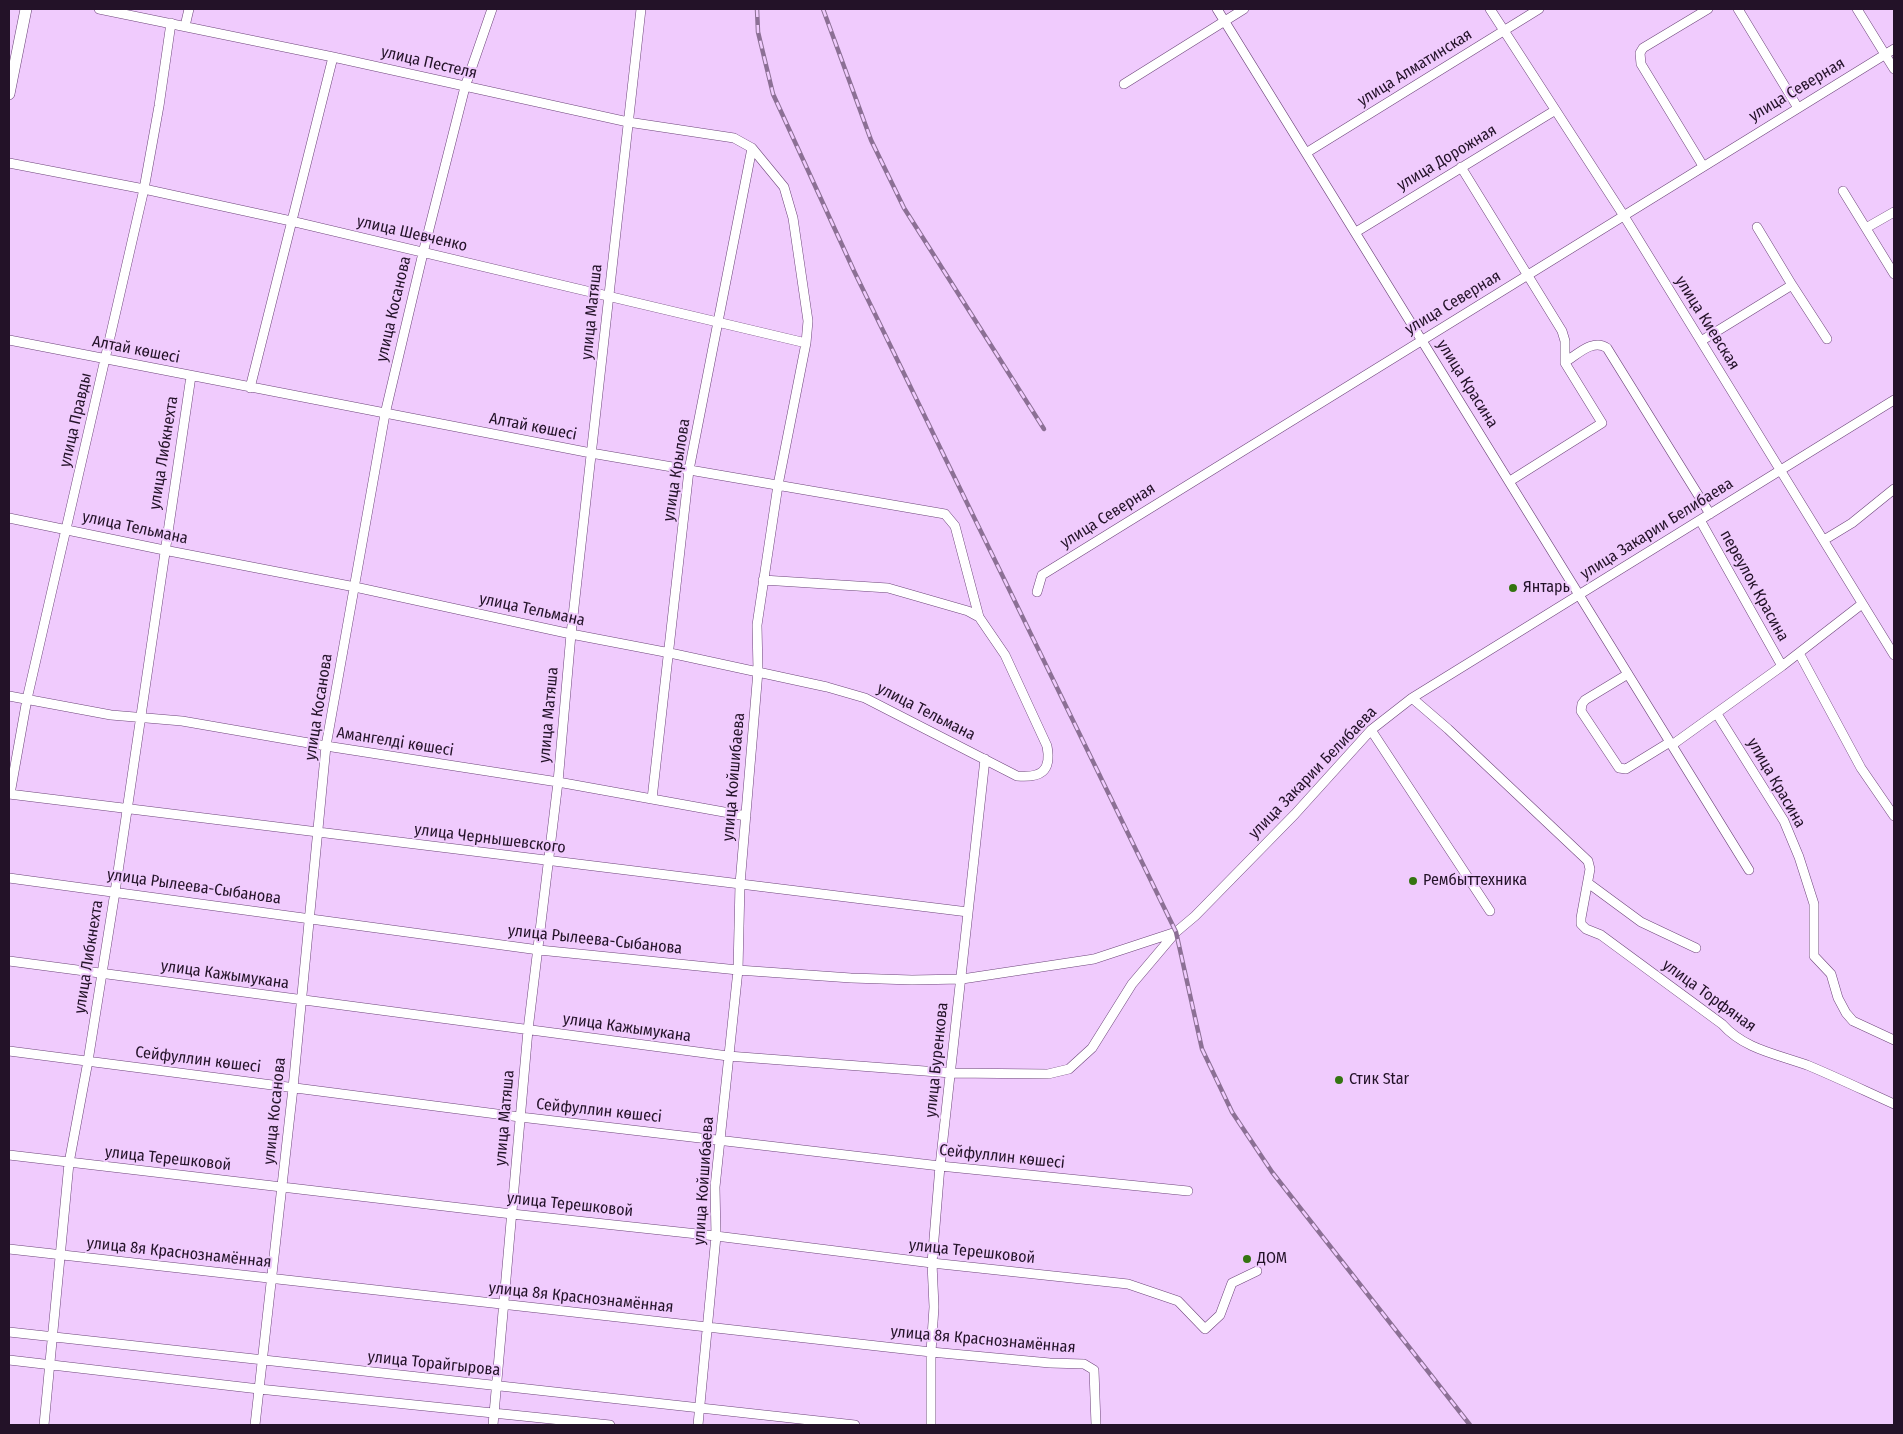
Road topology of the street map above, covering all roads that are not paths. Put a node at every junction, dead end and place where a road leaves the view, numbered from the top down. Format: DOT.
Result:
graph roads {
  1 [pos="26,9"];
  2 [pos="99,9"];
  3 [pos="189,9"];
  4 [pos="492,9"];
  5 [pos="642,9"];
  6 [pos="1217,9"];
  7 [pos="1244,9"];
  8 [pos="1490,9"];
  9 [pos="1539,9"];
  10 [pos="1708,9"];
  11 [pos="1738,9"];
  12 [pos="1857,9"];
  13 [pos="1224,21"];
  14 [pos="171,23"];
  15 [pos="185,26"];
  16 [pos="1503,31"];
  17 [pos="1894,49"];
  18 [pos="1885,54"];
  19 [pos="332,57"];
  20 [pos="1894,69"];
  21 [pos="1124,84"];
  22 [pos="465,87"];
  23 [pos="9,94"];
  24 [pos="1798,108"];
  25 [pos="1554,111"];
  26 [pos="628,122"];
  27 [pos="752,148"];
  28 [pos="1306,153"];
  29 [pos="9,163"];
  30 [pos="1703,166"];
  31 [pos="1461,167"];
  32 [pos="144,189"];
  33 [pos="1843,191"];
  34 [pos="1894,212"];
  35 [pos="1624,216"];
  36 [pos="291,221"];
  37 [pos="1757,227"];
  38 [pos="1866,228"];
  39 [pos="1356,232"];
  40 [pos="423,253"];
  41 [pos="1894,274"];
  42 [pos="1528,275"];
  43 [pos="1792,285"];
  44 [pos="609,296"];
  45 [pos="718,323"];
  46 [pos="1828,338"];
  47 [pos="1422,339"];
  48 [pos="9,340"];
  49 [pos="1701,341"];
  50 [pos="806,343"];
  51 [pos="106,359"];
  52 [pos="1565,362"];
  53 [pos="191,376"];
  54 [pos="250,388"];
  55 [pos="1894,400"];
  56 [pos="385,414"];
  57 [pos="591,453"];
  58 [pos="689,470"];
  59 [pos="1781,470"];
  60 [pos="1510,481"];
  61 [pos="778,485"];
  62 [pos="1894,489"];
  63 [pos="1710,514"];
  64 [pos="9,518"];
  65 [pos="1700,520"];
  66 [pos="65,529"];
  67 [pos="1824,540"];
  68 [pos="164,550"];
  69 [pos="763,580"];
  70 [pos="354,587"];
  71 [pos="1037,592"];
  72 [pos="1580,596"];
  73 [pos="1862,604"];
  74 [pos="979,618"];
  75 [pos="571,634"];
  76 [pos="670,653"];
  77 [pos="1799,653"];
  78 [pos="1894,655"];
  79 [pos="1782,666"];
  80 [pos="758,671"];
  81 [pos="1628,674"];
  82 [pos="9,696"];
  83 [pos="1412,698"];
  84 [pos="27,699"];
  85 [pos="1717,714"];
  86 [pos="141,717"];
  87 [pos="1371,730"];
  88 [pos="1671,744"];
  89 [pos="326,746"];
  90 [pos="985,759"];
  91 [pos="558,782"];
  92 [pos="9,794"];
  93 [pos="652,799"];
  94 [pos="126,808"];
  95 [pos="746,816"];
  96 [pos="1894,816"];
  97 [pos="318,832"];
  98 [pos="548,861"];
  99 [pos="1748,870"];
  100 [pos="9,878"];
  101 [pos="1588,883"];
  102 [pos="740,884"];
  103 [pos="115,892"];
  104 [pos="1490,911"];
  105 [pos="968,912"];
  106 [pos="309,918"];
  107 [pos="1176,932"];
  108 [pos="1696,948"];
  109 [pos="539,950"];
  110 [pos="9,961"];
  111 [pos="738,970"];
  112 [pos="101,974"];
  113 [pos="962,979"];
  114 [pos="301,1001"];
  115 [pos="528,1030"];
  116 [pos="1894,1040"];
  117 [pos="9,1051"];
  118 [pos="728,1056"];
  119 [pos="88,1061"];
  120 [pos="951,1073"];
  121 [pos="293,1088"];
  122 [pos="1894,1104"];
  123 [pos="520,1117"];
  124 [pos="720,1140"];
  125 [pos="9,1155"];
  126 [pos="69,1163"];
  127 [pos="940,1166"];
  128 [pos="282,1187"];
  129 [pos="1188,1191"];
  130 [pos="512,1214"];
  131 [pos="716,1236"];
  132 [pos="9,1249"];
  133 [pos="60,1255"];
  134 [pos="932,1263"];
  135 [pos="1257,1271"];
  136 [pos="272,1279"];
  137 [pos="503,1304"];
  138 [pos="708,1326"];
  139 [pos="9,1332"];
  140 [pos="52,1336"];
  141 [pos="931,1352"];
  142 [pos="9,1360"];
  143 [pos="263,1360"];
  144 [pos="49,1364"];
  145 [pos="496,1386"];
  146 [pos="259,1389"];
  147 [pos="698,1407"];
  148 [pos="494,1414"];
  149 [pos="44,1425"];
  150 [pos="255,1425"];
  151 [pos="493,1425"];
  152 [pos="610,1425"];
  153 [pos="698,1425"];
  154 [pos="855,1425"];
  155 [pos="931,1425"];
  156 [pos="1096,1425"];
  1 -- 23 [label="main road"];
  2 -- 14 [label="street, улица Пестеля"];
  3 -- 15 [label="street"];
  4 -- 22 [label="street, улица Косанова"];
  5 -- 26 [label="street, улица Матяша"];
  6 -- 13 [label="street, улица Красина"];
  7 -- 13 [label="street"];
  8 -- 16 [label="street, улица Киевская"];
  9 -- 16 [label="street, улица Алматинская"];
  10 -- 30 [label="street"];
  11 -- 24 [label="street"];
  12 -- 18 [label="street"];
  13 -- 21 [label="street"];
  13 -- 28 [label="street, улица Красина"];
  14 -- 15 [label="street, улица Пестеля"];
  14 -- 32 [label="street, улица Правды"];
  15 -- 19 [label="street, улица Пестеля"];
  16 -- 25 [label="street, улица Киевская"];
  16 -- 28 [label="street, улица Алматинская"];
  17 -- 18 [label="street, улица Северная"];
  18 -- 20 [label="street"];
  18 -- 24 [label="street, улица Северная"];
  19 -- 22 [label="street, улица Пестеля"];
  19 -- 36 [label="street"];
  22 -- 26 [label="street, улица Пестеля"];
  22 -- 40 [label="street, улица Косанова"];
  24 -- 30 [label="street, улица Северная"];
  25 -- 31 [label="street, улица Дорожная"];
  25 -- 35 [label="street, улица Киевская"];
  26 -- 27 [label="street, улица Пестеля"];
  26 -- 44 [label="street, улица Матяша"];
  27 -- 45 [label="street, улица Крылова"];
  27 -- 50 [label="street, улица Койшибаева"];
  28 -- 39 [label="street, улица Красина"];
  29 -- 32 [label="street, улица Шевченко"];
  30 -- 35 [label="street, улица Северная"];
  31 -- 39 [label="street, улица Дорожная"];
  31 -- 42 [label="street"];
  32 -- 36 [label="street, улица Шевченко"];
  32 -- 51 [label="street, улица Правды"];
  33 -- 38 [label="street"];
  34 -- 38 [label="street"];
  35 -- 42 [label="street, улица Северная"];
  35 -- 49 [label="street, улица Киевская"];
  36 -- 40 [label="street, улица Шевченко"];
  36 -- 54 [label="street"];
  37 -- 43 [label="street"];
  38 -- 41 [label="street"];
  39 -- 47 [label="street, улица Красина"];
  40 -- 44 [label="street, улица Шевченко"];
  40 -- 56 [label="street, улица Косанова"];
  42 -- 47 [label="street, улица Северная"];
  42 -- 52 [label="street"];
  43 -- 46 [label="street"];
  43 -- 49 [label="street"];
  44 -- 45 [label="street, улица Шевченко"];
  44 -- 57 [label="street, улица Матяша"];
  45 -- 50 [label="street, улица Шевченко"];
  45 -- 58 [label="street, улица Крылова"];
  47 -- 60 [label="street, улица Красина"];
  47 -- 71 [label="street, улица Северная"];
  48 -- 51 [label="street, Алтай көшесі"];
  49 -- 59 [label="street, улица Киевская"];
  50 -- 61 [label="street, улица Койшибаева"];
  51 -- 53 [label="street, Алтай көшесі"];
  51 -- 66 [label="street, улица Правды"];
  52 -- 60 [label="street"];
  52 -- 63 [label="street"];
  53 -- 54 [label="street, Алтай көшесі"];
  53 -- 68 [label="street, улица Либкнехта"];
  54 -- 56 [label="street, Алтай көшесі"];
  55 -- 59 [label="street, улица Закарии Белибаева"];
  56 -- 57 [label="street, Алтай көшесі"];
  56 -- 70 [label="street, улица Косанова"];
  57 -- 58 [label="street, Алтай көшесі"];
  57 -- 75 [label="street, улица Матяша"];
  58 -- 61 [label="street, Алтай көшесі"];
  58 -- 76 [label="street, улица Крылова"];
  59 -- 63 [label="street, улица Закарии Белибаева"];
  59 -- 67 [label="street, улица Киевская"];
  60 -- 72 [label="street, улица Красина"];
  61 -- 69 [label="street, улица Койшибаева"];
  61 -- 74 [label="street, Алтай көшесі"];
  62 -- 67 [label="street"];
  63 -- 65 [label="street, улица Закарии Белибаева"];
  64 -- 66 [label="street, улица Тельмана"];
  65 -- 72 [label="street, улица Закарии Белибаева"];
  65 -- 79 [label="street, переулок Красина"];
  66 -- 68 [label="street, улица Тельмана"];
  66 -- 84 [label="street, улица Правды"];
  67 -- 73 [label="street, улица Киевская"];
  68 -- 70 [label="street, улица Тельмана"];
  68 -- 86 [label="street, улица Либкнехта"];
  69 -- 74 [label="street"];
  69 -- 80 [label="street, улица Койшибаева"];
  70 -- 75 [label="street, улица Тельмана"];
  70 -- 89 [label="street, улица Косанова"];
  72 -- 81 [label="street, улица Красина"];
  72 -- 83 [label="street, улица Закарии Белибаева"];
  73 -- 77 [label="street"];
  73 -- 78 [label="street, улица Киевская"];
  74 -- 90 [label="street, улица Тельмана"];
  75 -- 76 [label="street, улица Тельмана"];
  75 -- 91 [label="street, улица Матяша"];
  76 -- 80 [label="street, улица Тельмана"];
  76 -- 93 [label="street, улица Крылова"];
  77 -- 79 [label="street"];
  77 -- 96 [label="street, переулок Красина"];
  79 -- 85 [label="street"];
  80 -- 90 [label="street, улица Тельмана"];
  80 -- 95 [label="street, улица Койшибаева"];
  81 -- 88 [label="street, улица Красина"];
  81 -- 88 [label="street"];
  82 -- 84 [label="street, Амангелді көшесі"];
  83 -- 87 [label="street, улица Закарии Белибаева"];
  83 -- 101 [label="street, улица Торфяная"];
  84 -- 86 [label="street, Амангелді көшесі"];
  84 -- 92 [label="street, улица Правды"];
  85 -- 88 [label="street"];
  85 -- 116 [label="street, улица Красина"];
  86 -- 89 [label="street, Амангелді көшесі"];
  86 -- 94 [label="street, улица Либкнехта"];
  87 -- 104 [label="street"];
  87 -- 107 [label="street, улица Закарии Белибаева"];
  88 -- 99 [label="street, улица Красина"];
  89 -- 91 [label="street, Амангелді көшесі"];
  89 -- 97 [label="street, улица Косанова"];
  90 -- 105 [label="street, улица Буренкова"];
  91 -- 93 [label="street, Амангелді көшесі"];
  91 -- 98 [label="street, улица Матяша"];
  92 -- 94 [label="street, улица Чернышевского"];
  93 -- 95 [label="street, Амангелді көшесі"];
  94 -- 97 [label="street, улица Чернышевского"];
  94 -- 103 [label="street, улица Либкнехта"];
  95 -- 102 [label="street, улица Койшибаева"];
  97 -- 98 [label="street, улица Чернышевского"];
  97 -- 106 [label="street, улица Косанова"];
  98 -- 102 [label="street, улица Чернышевского"];
  98 -- 109 [label="street, улица Матяша"];
  100 -- 103 [label="street, улица Рылеева-Сыбанова"];
  101 -- 108 [label="street, улица Торфяная"];
  101 -- 122 [label="street, улица Торфяная"];
  102 -- 105 [label="street, улица Чернышевского"];
  102 -- 111 [label="street, улица Койшибаева"];
  103 -- 106 [label="street, улица Рылеева-Сыбанова"];
  103 -- 112 [label="street, улица Либкнехта"];
  105 -- 113 [label="street, улица Буренкова"];
  106 -- 109 [label="street, улица Рылеева-Сыбанова"];
  106 -- 114 [label="street, улица Косанова"];
  107 -- 113 [label="street, улица Рылеева-Сыбанова"];
  107 -- 120 [label="street, улица Кажымукана"];
  109 -- 111 [label="street, улица Рылеева-Сыбанова"];
  109 -- 115 [label="street, улица Матяша"];
  110 -- 112 [label="street, улица Кажымукана"];
  111 -- 113 [label="street, улица Рылеева-Сыбанова"];
  111 -- 118 [label="street, улица Койшибаева"];
  112 -- 114 [label="street, улица Кажымукана"];
  112 -- 119 [label="street, улица Либкнехта"];
  113 -- 120 [label="street, улица Буренкова"];
  114 -- 115 [label="street, улица Кажымукана"];
  114 -- 121 [label="street, улица Косанова"];
  115 -- 118 [label="street, улица Кажымукана"];
  115 -- 123 [label="street, улица Матяша"];
  117 -- 119 [label="street, Сейфуллин көшесі"];
  118 -- 120 [label="street, улица Кажымукана"];
  118 -- 124 [label="street, улица Койшибаева"];
  119 -- 121 [label="street, Сейфуллин көшесі"];
  119 -- 126 [label="street, улица Либкнехта"];
  120 -- 127 [label="street, улица Буренкова"];
  121 -- 123 [label="street, Сейфуллин көшесі"];
  121 -- 128 [label="street, улица Косанова"];
  123 -- 124 [label="street, Сейфуллин көшесі"];
  123 -- 130 [label="street, улица Матяша"];
  124 -- 127 [label="street, Сейфуллин көшесі"];
  124 -- 131 [label="street, улица Койшибаева"];
  125 -- 126 [label="street, улица Терешковой"];
  126 -- 128 [label="street, улица Терешковой"];
  126 -- 133 [label="street, улица Либкнехта"];
  127 -- 129 [label="street, Сейфуллин көшесі"];
  127 -- 134 [label="street, улица Буренкова"];
  128 -- 130 [label="street, улица Терешковой"];
  128 -- 136 [label="street, улица Косанова"];
  130 -- 131 [label="street, улица Терешковой"];
  130 -- 137 [label="street, улица Матяша"];
  131 -- 134 [label="street, улица Терешковой"];
  131 -- 138 [label="street, улица Койшибаева"];
  132 -- 133 [label="street, улица 8я Краснознамённая"];
  133 -- 136 [label="street, улица 8я Краснознамённая"];
  133 -- 140 [label="street, улица Либкнехта"];
  134 -- 135 [label="street, улица Терешковой"];
  134 -- 141 [label="street, улица Буренкова"];
  136 -- 137 [label="street, улица 8я Краснознамённая"];
  136 -- 143 [label="street, улица Косанова"];
  137 -- 138 [label="street, улица 8я Краснознамённая"];
  137 -- 145 [label="street, улица Матяша"];
  138 -- 141 [label="street, улица 8я Краснознамённая"];
  138 -- 147 [label="street, улица Койшибаева"];
  139 -- 140 [label="street, улица Торайгырова"];
  140 -- 143 [label="street, улица Торайгырова"];
  140 -- 144 [label="street, улица Либкнехта"];
  141 -- 155 [label="street, улица Буренкова"];
  141 -- 156 [label="street, улица 8я Краснознамённая"];
  142 -- 144 [label="street"];
  143 -- 145 [label="street, улица Торайгырова"];
  143 -- 146 [label="street, улица Косанова"];
  144 -- 146 [label="street"];
  144 -- 149 [label="street, улица Либкнехта"];
  145 -- 147 [label="street, улица Торайгырова"];
  145 -- 148 [label="street, улица Матяша"];
  146 -- 148 [label="street"];
  146 -- 150 [label="street, улица Косанова"];
  147 -- 153 [label="street, улица Койшибаева"];
  147 -- 154 [label="street, улица Торайгырова"];
  148 -- 151 [label="street, улица Матяша"];
  148 -- 152 [label="street"];
}
